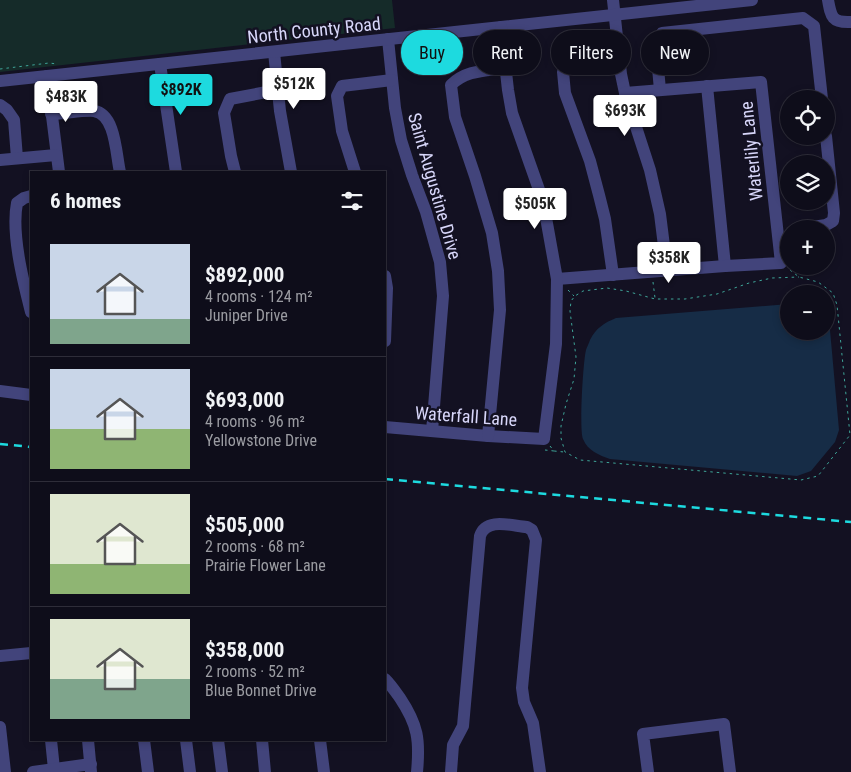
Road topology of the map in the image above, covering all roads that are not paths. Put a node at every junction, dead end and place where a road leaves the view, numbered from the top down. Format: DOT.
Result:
graph roads {
  1 [pos="613,0"];
  2 [pos="752,0"];
  3 [pos="828,0"];
  4 [pos="736,1"];
  5 [pos="615,15"];
  6 [pos="851,22"];
  7 [pos="501,27"];
  8 [pos="501,30"];
  9 [pos="616,30"];
  10 [pos="388,40"];
  11 [pos="274,52"];
  12 [pos="160,64"];
  13 [pos="473,72"];
  14 [pos="506,75"];
  15 [pos="563,75"];
  16 [pos="622,75"];
  17 [pos="47,76"];
  18 [pos="392,80"];
  19 [pos="0,81"];
  20 [pos="707,86"];
  21 [pos="278,90"];
  22 [pos="660,90"];
  23 [pos="821,90"];
  24 [pos="625,93"];
  25 [pos="0,104"];
  26 [pos="51,114"];
  27 [pos="827,145"];
  28 [pos="56,155"];
  29 [pos="18,158"];
  30 [pos="0,160"];
  31 [pos="59,171"];
  32 [pos="120,171"];
  33 [pos="176,171"];
  34 [pos="235,171"];
  35 [pos="291,171"];
  36 [pos="355,171"];
  37 [pos="30,196"];
  38 [pos="781,220"];
  39 [pos="833,220"];
  40 [pos="780,263"];
  41 [pos="725,266"];
  42 [pos="667,270"];
  43 [pos="613,275"];
  44 [pos="556,279"];
  45 [pos="386,282"];
  46 [pos="30,308"];
  47 [pos="386,314"];
  48 [pos="0,391"];
  49 [pos="30,394"];
  50 [pos="386,427"];
  51 [pos="432,431"];
  52 [pos="488,436"];
  53 [pos="30,653"];
  54 [pos="0,656"];
  55 [pos="386,680"];
  56 [pos="0,727"];
  57 [pos="51,741"];
  58 [pos="88,741"];
  59 [pos="144,741"];
  60 [pos="186,741"];
  61 [pos="218,741"];
  62 [pos="262,741"];
  63 [pos="320,741"];
  64 [pos="91,768"];
  65 [pos="54,769"];
  66 [pos="5,772"];
  67 [pos="33,772"];
  68 [pos="148,772"];
  69 [pos="190,772"];
  70 [pos="222,772"];
  71 [pos="265,772"];
  72 [pos="324,772"];
  73 [pos="417,772"];
  74 [pos="451,772"];
  75 [pos="540,772"];
  76 [pos="648,772"];
  77 [pos="730,772"];
  1 -- 5 [label="street"];
  2 -- 4 [label="street, North County Road"];
  3 -- 6 [label="street"];
  4 -- 5 [label="street, North County Road"];
  5 -- 7 [label="street, North County Road"];
  5 -- 9 [label="street"];
  7 -- 8 [label="street"];
  7 -- 10 [label="street, North County Road"];
  10 -- 11 [label="street, North County Road"];
  10 -- 18 [label="street, Saint Augustine Drive"];
  11 -- 12 [label="street, North County Road"];
  11 -- 21 [label="street"];
  12 -- 17 [label="street, North County Road"];
  12 -- 33 [label="street"];
  13 -- 52 [label="street"];
  14 -- 44 [label="street"];
  15 -- 43 [label="street"];
  16 -- 24 [label="street"];
  17 -- 19 [label="street, North County Road"];
  17 -- 26 [label="street"];
  18 -- 36 [label="street"];
  18 -- 51 [label="street, Saint Augustine Drive"];
  20 -- 22 [label="street, Waterlily Lane"];
  20 -- 38 [label="street, Waterlily Lane"];
  20 -- 41 [label="street"];
  21 -- 34 [label="street"];
  21 -- 35 [label="street"];
  22 -- 23 [label="street"];
  22 -- 24 [label="street, Waterlily Lane"];
  24 -- 42 [label="street"];
  25 -- 29 [label="street"];
  26 -- 28 [label="street"];
  26 -- 32 [label="street"];
  27 -- 39 [label="street"];
  28 -- 29 [label="street"];
  28 -- 31 [label="street"];
  29 -- 30 [label="street"];
  37 -- 46 [label="street"];
  40 -- 41 [label="street, Waterlily Lane"];
  41 -- 42 [label="street"];
  42 -- 43 [label="street"];
  43 -- 44 [label="street"];
  44 -- 52 [label="street, Waterfall Lane"];
  45 -- 47 [label="street"];
  48 -- 49 [label="street"];
  50 -- 51 [label="street, Waterfall Lane"];
  51 -- 52 [label="street, Waterfall Lane"];
  53 -- 54 [label="street"];
  55 -- 73 [label="street"];
  56 -- 66 [label="street"];
  57 -- 65 [label="street"];
  58 -- 64 [label="street"];
  59 -- 68 [label="street"];
  60 -- 69 [label="street"];
  61 -- 70 [label="street"];
  62 -- 71 [label="street"];
  63 -- 72 [label="street"];
  64 -- 65 [label="street"];
  65 -- 67 [label="street"];
  74 -- 75 [label="street"];
  76 -- 77 [label="street"];
}
